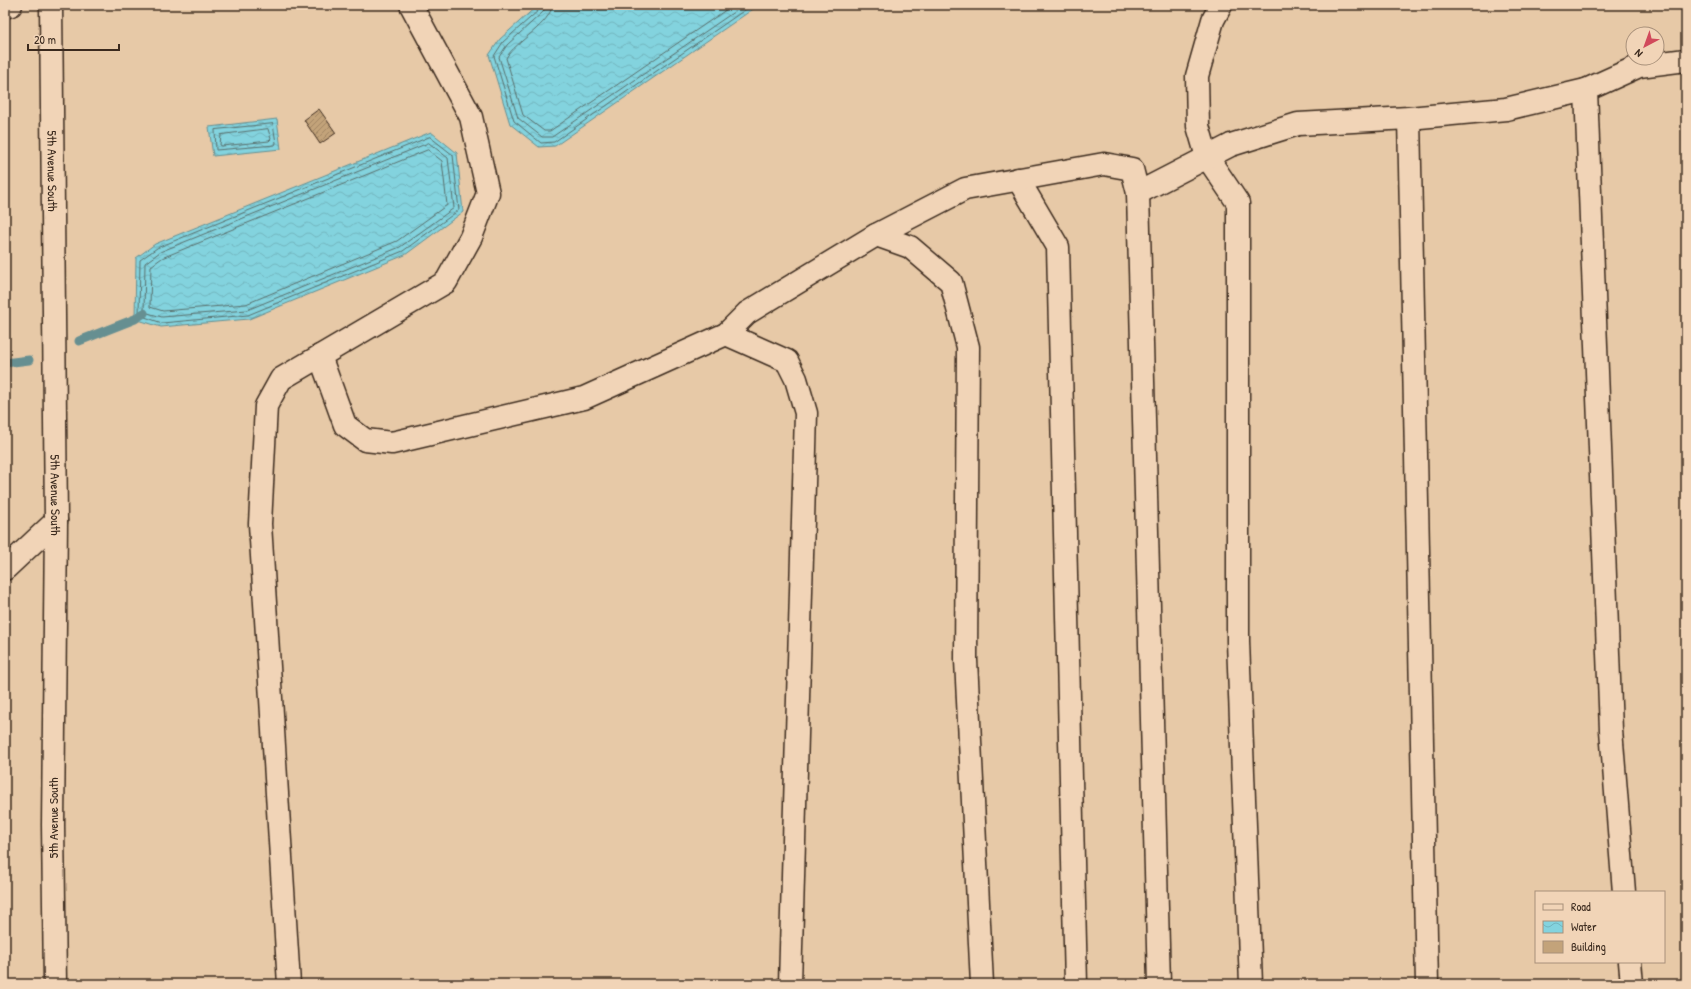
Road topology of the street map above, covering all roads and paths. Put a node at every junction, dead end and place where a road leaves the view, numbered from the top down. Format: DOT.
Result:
graph roads {
  1 [pos="11,5"];
  2 [pos="51,5"];
  3 [pos="411,5"];
  4 [pos="1221,5"];
  5 [pos="5,7"];
  6 [pos="1686,60"];
  7 [pos="1586,90"];
  8 [pos="1409,118"];
  9 [pos="1207,157"];
  10 [pos="1018,179"];
  11 [pos="1138,193"];
  12 [pos="876,235"];
  13 [pos="726,334"];
  14 [pos="320,356"];
  15 [pos="56,521"];
  16 [pos="5,569"];
  17 [pos="1624,891"];
  18 [pos="1630,963"];
  19 [pos="55,984"];
  20 [pos="289,984"];
  21 [pos="790,984"];
  22 [pos="982,984"];
  23 [pos="1076,984"];
  24 [pos="1159,984"];
  25 [pos="1251,984"];
  26 [pos="1427,984"];
  27 [pos="1632,984"];
  1 -- 5 [label="street"];
  2 -- 15 [label="street, 5th Avenue South"];
  3 -- 14 [label="street"];
  4 -- 9 [label="street"];
  6 -- 7 [label="street"];
  7 -- 8 [label="street"];
  7 -- 17 [label="street"];
  8 -- 9 [label="street"];
  8 -- 26 [label="street"];
  9 -- 11 [label="street"];
  9 -- 25 [label="street"];
  10 -- 11 [label="street"];
  10 -- 12 [label="street"];
  10 -- 23 [label="street"];
  11 -- 24 [label="street"];
  12 -- 13 [label="street"];
  12 -- 22 [label="street"];
  13 -- 14 [label="street"];
  13 -- 21 [label="street"];
  14 -- 20 [label="street"];
  15 -- 16 [label="street"];
  15 -- 19 [label="street, 5th Avenue South"];
  18 -- 27 [label="street"];
}
